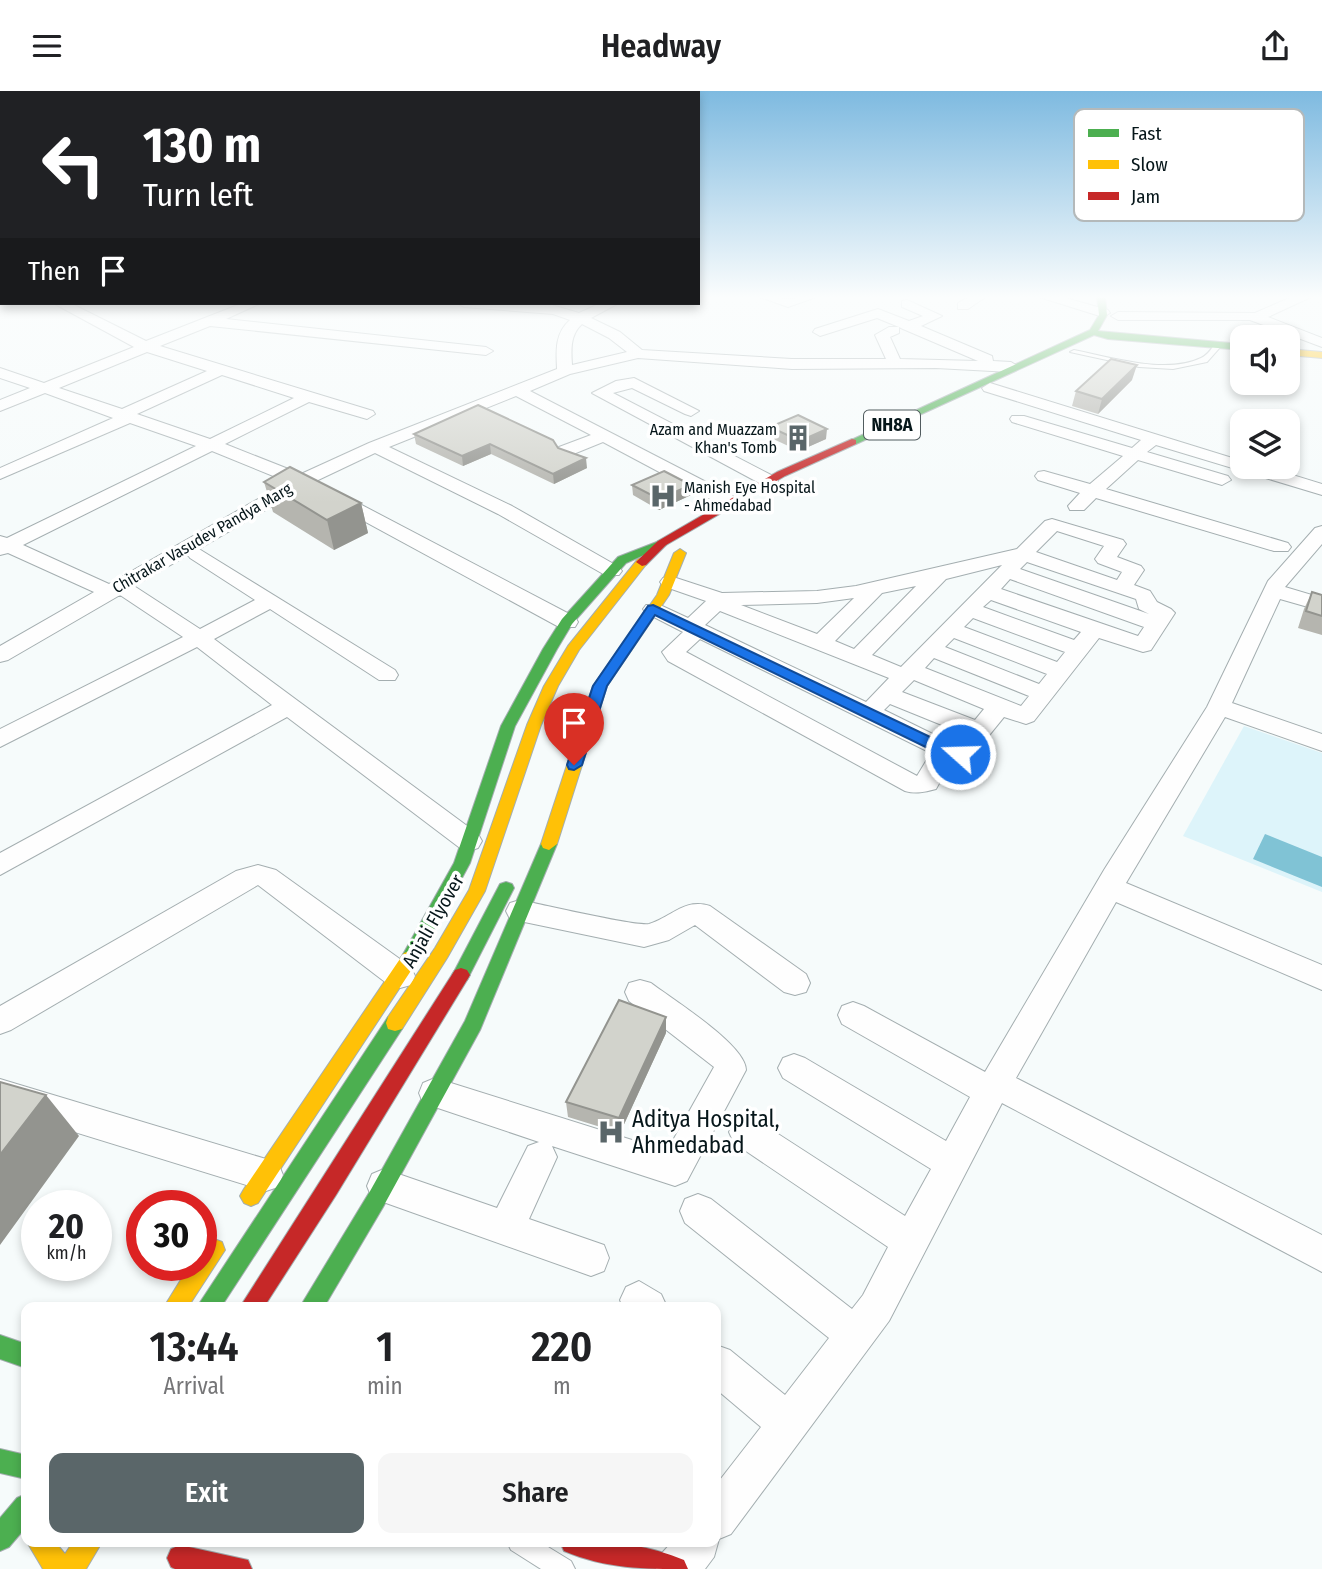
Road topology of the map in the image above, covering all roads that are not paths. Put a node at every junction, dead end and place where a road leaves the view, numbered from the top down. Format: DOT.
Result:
graph roads {
  1 [pos="99,365"];
  2 [pos="205,365"];
  3 [pos="564,365"];
  4 [pos="588,365"];
  5 [pos="972,365"];
  6 [pos="1002,365"];
  7 [pos="1012,365"];
  8 [pos="1044,365"];
  9 [pos="1146,365"];
  10 [pos="1187,365"];
  11 [pos="1008,367"];
  12 [pos="221,370"];
  13 [pos="565,370"];
  14 [pos="0,373"];
  15 [pos="990,388"];
  16 [pos="41,389"];
  17 [pos="517,390"];
  18 [pos="308,397"];
  19 [pos="0,406"];
  20 [pos="691,411"];
  21 [pos="367,414"];
  22 [pos="124,417"];
  23 [pos="1018,419"];
  24 [pos="604,436"];
  25 [pos="1153,438"];
  26 [pos="211,445"];
  27 [pos="375,447"];
  28 [pos="565,451"];
  29 [pos="1135,454"];
  30 [pos="1230,462"];
  31 [pos="0,474"];
  32 [pos="1044,476"];
  33 [pos="1287,479"];
  34 [pos="1222,480"];
  35 [pos="303,481"];
  36 [pos="769,481"];
  37 [pos="1322,490"];
  38 [pos="1093,491"];
  39 [pos="732,503"];
  40 [pos="1077,506"];
  41 [pos="1158,510"];
  42 [pos="1145,526"];
  43 [pos="1322,532"];
  44 [pos="662,543"];
  45 [pos="3,545"];
  46 [pos="1281,547"];
  47 [pos="197,554"];
  48 [pos="1022,554"];
  49 [pos="612,571"];
  50 [pos="1006,571"];
  51 [pos="938,575"];
  52 [pos="660,580"];
  53 [pos="114,588"];
  54 [pos="876,588"];
  55 [pos="1122,588"];
  56 [pos="1274,590"];
  57 [pos="986,591"];
  58 [pos="780,599"];
  59 [pos="718,600"];
  60 [pos="271,601"];
  61 [pos="1322,605"];
  62 [pos="653,609"];
  63 [pos="969,609"];
  64 [pos="567,622"];
  65 [pos="842,622"];
  66 [pos="1157,624"];
  67 [pos="695,628"];
  68 [pos="950,629"];
  69 [pos="1094,629"];
  70 [pos="199,638"];
  71 [pos="821,643"];
  72 [pos="930,649"];
  73 [pos="1078,649"];
  74 [pos="0,655"];
  75 [pos="857,658"];
  76 [pos="1061,671"];
  77 [pos="907,673"];
  78 [pos="387,675"];
  79 [pos="887,694"];
  80 [pos="1044,694"];
  81 [pos="288,706"];
  82 [pos="999,707"];
  83 [pos="1219,707"];
  84 [pos="869,712"];
  85 [pos="979,731"];
  86 [pos="0,739"];
  87 [pos="1322,743"];
  88 [pos="945,750"];
  89 [pos="469,841"];
  90 [pos="0,865"];
  91 [pos="509,878"];
  92 [pos="1110,888"];
  93 [pos="520,911"];
  94 [pos="400,976"];
  95 [pos="1322,978"];
  96 [pos="795,983"];
  97 [pos="640,992"];
  98 [pos="853,1015"];
  99 [pos="0,1021"];
  100 [pos="794,1068"];
  101 [pos="994,1087"];
  102 [pos="435,1093"];
  103 [pos="0,1094"];
  104 [pos="746,1132"];
  105 [pos="540,1157"];
  106 [pos="952,1163"];
  107 [pos="265,1175"];
  108 [pos="384,1186"];
  109 [pos="243,1208"];
  110 [pos="698,1211"];
  111 [pos="507,1226"];
  112 [pos="220,1241"];
  113 [pos="911,1241"];
  114 [pos="1322,1254"];
  115 [pos="591,1258"];
  116 [pos="178,1302"];
  117 [pos="211,1302"];
  118 [pos="254,1302"];
  119 [pos="314,1302"];
  120 [pos="855,1335"];
  121 [pos="0,1347"];
  122 [pos="21,1354"];
  123 [pos="721,1368"];
  124 [pos="788,1423"];
  125 [pos="0,1461"];
  126 [pos="21,1466"];
  127 [pos="721,1512"];
  128 [pos="21,1513"];
  129 [pos="0,1538"];
  130 [pos="39,1547"];
  131 [pos="85,1547"];
  132 [pos="192,1547"];
  133 [pos="527,1547"];
  134 [pos="592,1547"];
  135 [pos="695,1547"];
  136 [pos="67,1569"];
  137 [pos="239,1569"];
  138 [pos="563,1569"];
  139 [pos="676,1569"];
  1 -- 16 [label="street"];
  2 -- 12 [label="street"];
  3 -- 13 [label="street"];
  4 -- 13 [label="street, Chitrakar Vasudev Pandya Marg"];
  5 -- 11 [label="street, Chitrakar Vasudev Pandya Marg"];
  6 -- 11 [label="street"];
  7 -- 11 [label="main road, NH8A"];
  8 -- 15 [label="main road"];
  9 -- 10 [label="lane"];
  11 -- 36 [label="main road, NH8A"];
  12 -- 18 [label="street"];
  12 -- 22 [label="street"];
  13 -- 17 [label="street, Chitrakar Vasudev Pandya Marg"];
  14 -- 16 [label="street"];
  15 -- 25 [label="street"];
  15 -- 52 [label="main road"];
  16 -- 19 [label="street"];
  16 -- 22 [label="street"];
  17 -- 24 [label="street"];
  17 -- 27 [label="street, Chitrakar Vasudev Pandya Marg"];
  18 -- 21 [label="street"];
  18 -- 26 [label="street"];
  20 -- 36 [label="street"];
  22 -- 26 [label="street"];
  22 -- 31 [label="street"];
  23 -- 29 [label="street"];
  24 -- 28 [label="street"];
  24 -- 39 [label="street"];
  25 -- 29 [label="street"];
  25 -- 30 [label="street"];
  26 -- 35 [label="street"];
  26 -- 45 [label="street"];
  27 -- 35 [label="street, Chitrakar Vasudev Pandya Marg"];
  27 -- 49 [label="street"];
  29 -- 34 [label="street"];
  29 -- 38 [label="street"];
  32 -- 38 [label="street"];
  33 -- 37 [label="street"];
  35 -- 53 [label="street, Chitrakar Vasudev Pandya Marg"];
  35 -- 64 [label="street"];
  36 -- 39 [label="main road, NH8A"];
  38 -- 40 [label="street"];
  38 -- 41 [label="street"];
  39 -- 44 [label="main road, NH8A"];
  41 -- 42 [label="street"];
  41 -- 46 [label="street"];
  43 -- 56 [label="street"];
  44 -- 49 [label="main road"];
  44 -- 117 [label="main road, Anjali Flyover / NH8A"];
  45 -- 53 [label="street"];
  47 -- 60 [label="street"];
  48 -- 50 [label="street"];
  48 -- 51 [label="street"];
  48 -- 55 [label="street"];
  48 -- 55 [label="street"];
  49 -- 64 [label="main road"];
  50 -- 57 [label="street"];
  50 -- 66 [label="street"];
  51 -- 54 [label="street"];
  51 -- 75 [label="street"];
  52 -- 59 [label="street"];
  52 -- 62 [label="main road"];
  53 -- 70 [label="street"];
  53 -- 74 [label="street, Chitrakar Vasudev Pandya Marg"];
  54 -- 58 [label="street"];
  54 -- 65 [label="street"];
  55 -- 66 [label="street"];
  56 -- 61 [label="street"];
  56 -- 83 [label="street"];
  57 -- 63 [label="street"];
  57 -- 69 [label="street"];
  58 -- 59 [label="street"];
  58 -- 65 [label="street"];
  59 -- 67 [label="street"];
  59 -- 71 [label="street"];
  60 -- 70 [label="street"];
  60 -- 78 [label="street"];
  62 -- 67 [label="street"];
  62 -- 93 [label="main road"];
  63 -- 68 [label="street"];
  63 -- 73 [label="street"];
  64 -- 89 [label="main road"];
  65 -- 71 [label="street"];
  66 -- 69 [label="street"];
  67 -- 84 [label="street"];
  67 -- 88 [label="street"];
  68 -- 72 [label="street"];
  68 -- 76 [label="street"];
  69 -- 73 [label="street"];
  70 -- 81 [label="street"];
  70 -- 86 [label="street"];
  71 -- 75 [label="street"];
  72 -- 77 [label="street"];
  72 -- 80 [label="street"];
  73 -- 76 [label="street"];
  75 -- 77 [label="street"];
  76 -- 80 [label="street"];
  77 -- 79 [label="street"];
  77 -- 82 [label="street"];
  79 -- 84 [label="street"];
  79 -- 85 [label="street"];
  80 -- 82 [label="street"];
  81 -- 89 [label="street"];
  81 -- 90 [label="street"];
  82 -- 85 [label="street"];
  83 -- 87 [label="street"];
  83 -- 92 [label="street"];
  84 -- 88 [label="street"];
  85 -- 88 [label="street"];
  89 -- 94 [label="main road"];
  91 -- 118 [label="main road"];
  92 -- 95 [label="street"];
  92 -- 101 [label="street"];
  93 -- 96 [label="street"];
  93 -- 102 [label="main road"];
  94 -- 99 [label="street"];
  94 -- 107 [label="main road"];
  97 -- 102 [label="street"];
  98 -- 101 [label="street"];
  100 -- 106 [label="street"];
  101 -- 106 [label="street"];
  101 -- 114 [label="street"];
  102 -- 108 [label="main road"];
  103 -- 107 [label="street"];
  104 -- 113 [label="street"];
  105 -- 111 [label="street"];
  106 -- 113 [label="street"];
  107 -- 109 [label="main road"];
  108 -- 111 [label="street"];
  108 -- 119 [label="main road"];
  110 -- 120 [label="street"];
  111 -- 115 [label="street"];
  112 -- 116 [label="main road"];
  113 -- 120 [label="street"];
  120 -- 124 [label="street"];
  121 -- 122 [label="main road"];
  123 -- 124 [label="street"];
  124 -- 127 [label="street"];
  125 -- 126 [label="main road"];
  128 -- 129 [label="main road"];
  130 -- 136 [label="main road"];
  131 -- 136 [label="main road"];
  132 -- 137 [label="main road"];
  133 -- 138 [label="lane"];
  134 -- 139 [label="main road"];
  135 -- 139 [label="street"];
}
